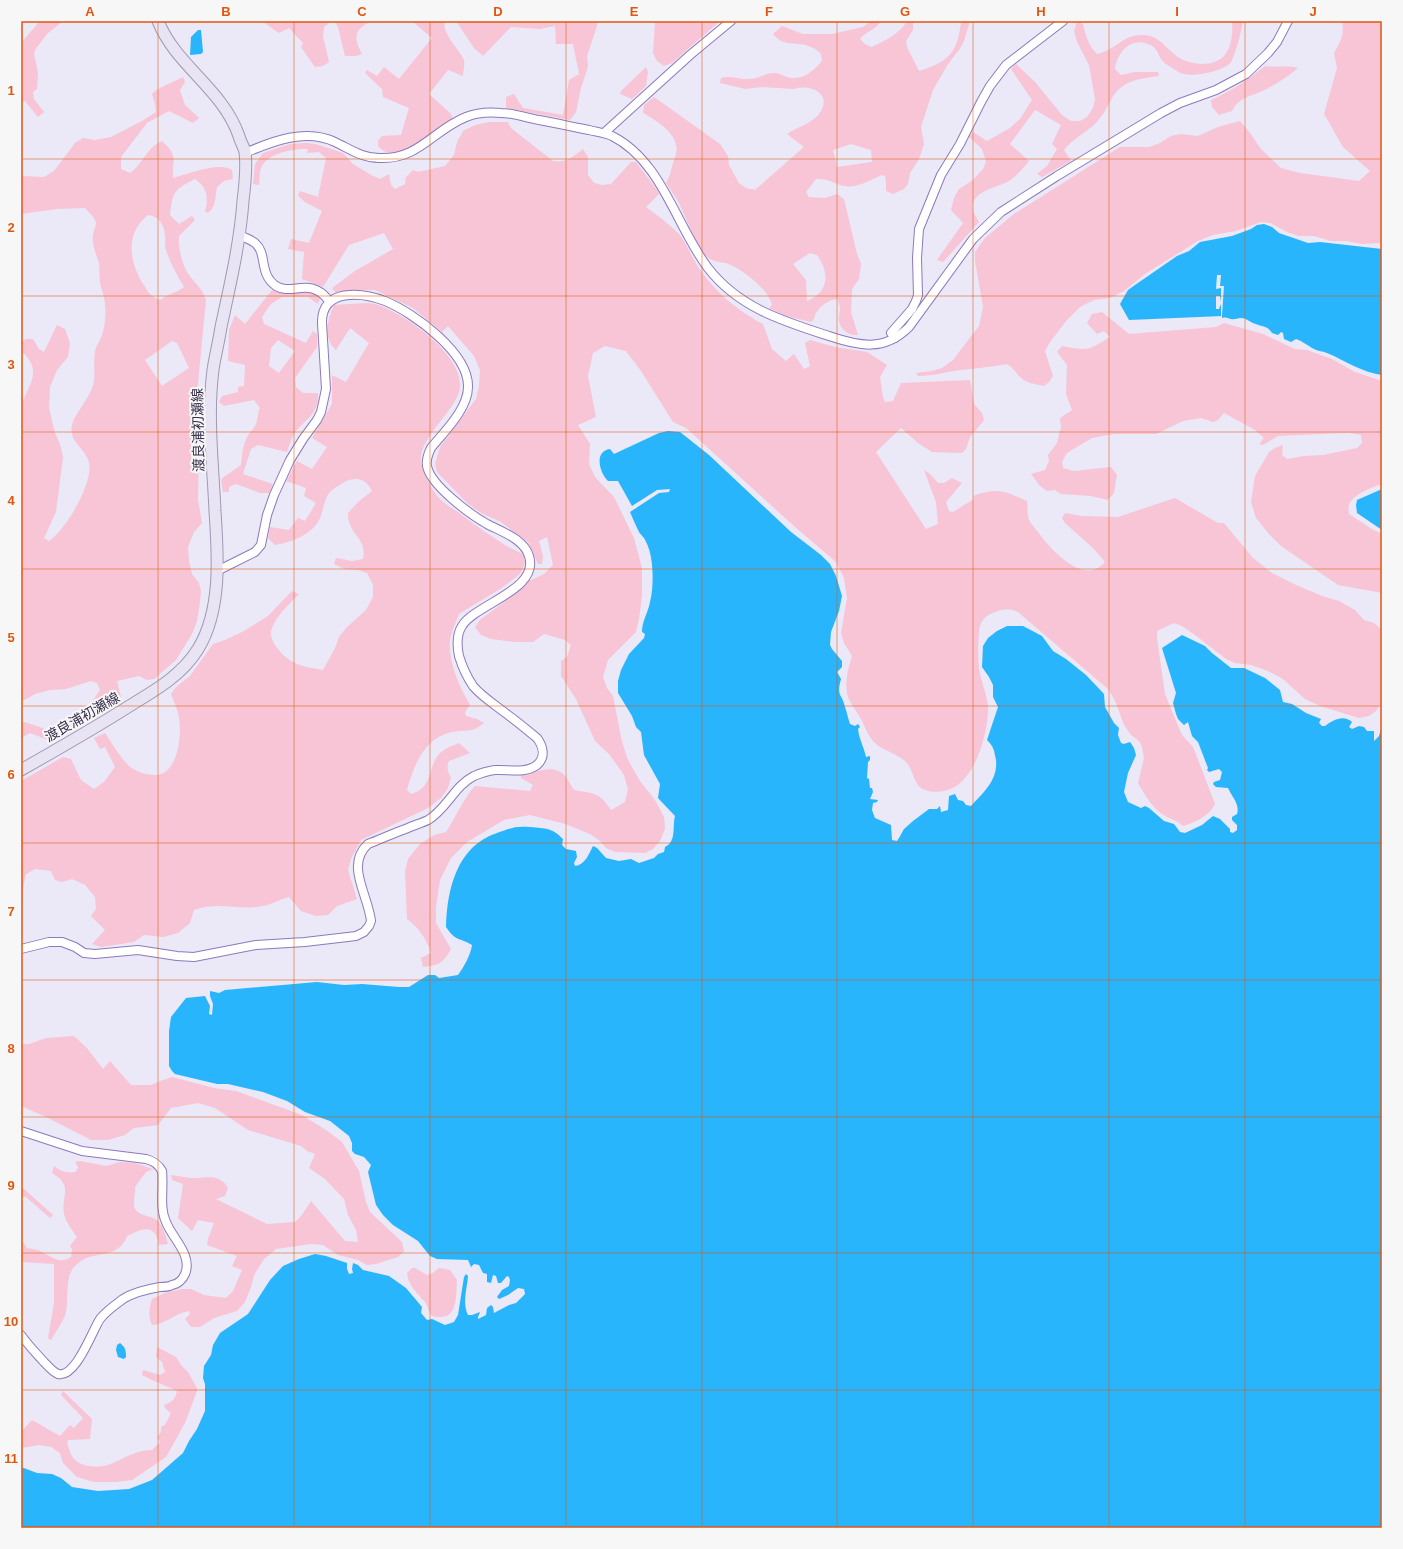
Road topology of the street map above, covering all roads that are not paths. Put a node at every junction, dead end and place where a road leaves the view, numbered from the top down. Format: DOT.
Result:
graph roads {
  1 [pos="158,21"];
  2 [pos="730,21"];
  3 [pos="1063,21"];
  4 [pos="1288,21"];
  5 [pos="604,133"];
  6 [pos="245,152"];
  7 [pos="239,235"];
  8 [pos="329,301"];
  9 [pos="895,338"];
  10 [pos="217,571"];
  11 [pos="21,770"];
  12 [pos="21,949"];
  13 [pos="21,1131"];
  14 [pos="21,1335"];
  1 -- 6 [label="main road, 渡良浦初瀬線"];
  2 -- 5 [label="street"];
  3 -- 9 [label="street"];
  4 -- 9 [label="street"];
  5 -- 6 [label="street"];
  5 -- 9 [label="street"];
  6 -- 7 [label="main road, 渡良浦初瀬線"];
  7 -- 8 [label="street"];
  7 -- 10 [label="main road, 渡良浦初瀬線"];
  8 -- 10 [label="street"];
  8 -- 12 [label="street"];
  10 -- 11 [label="main road, 渡良浦初瀬線"];
  13 -- 14 [label="street"];
}
